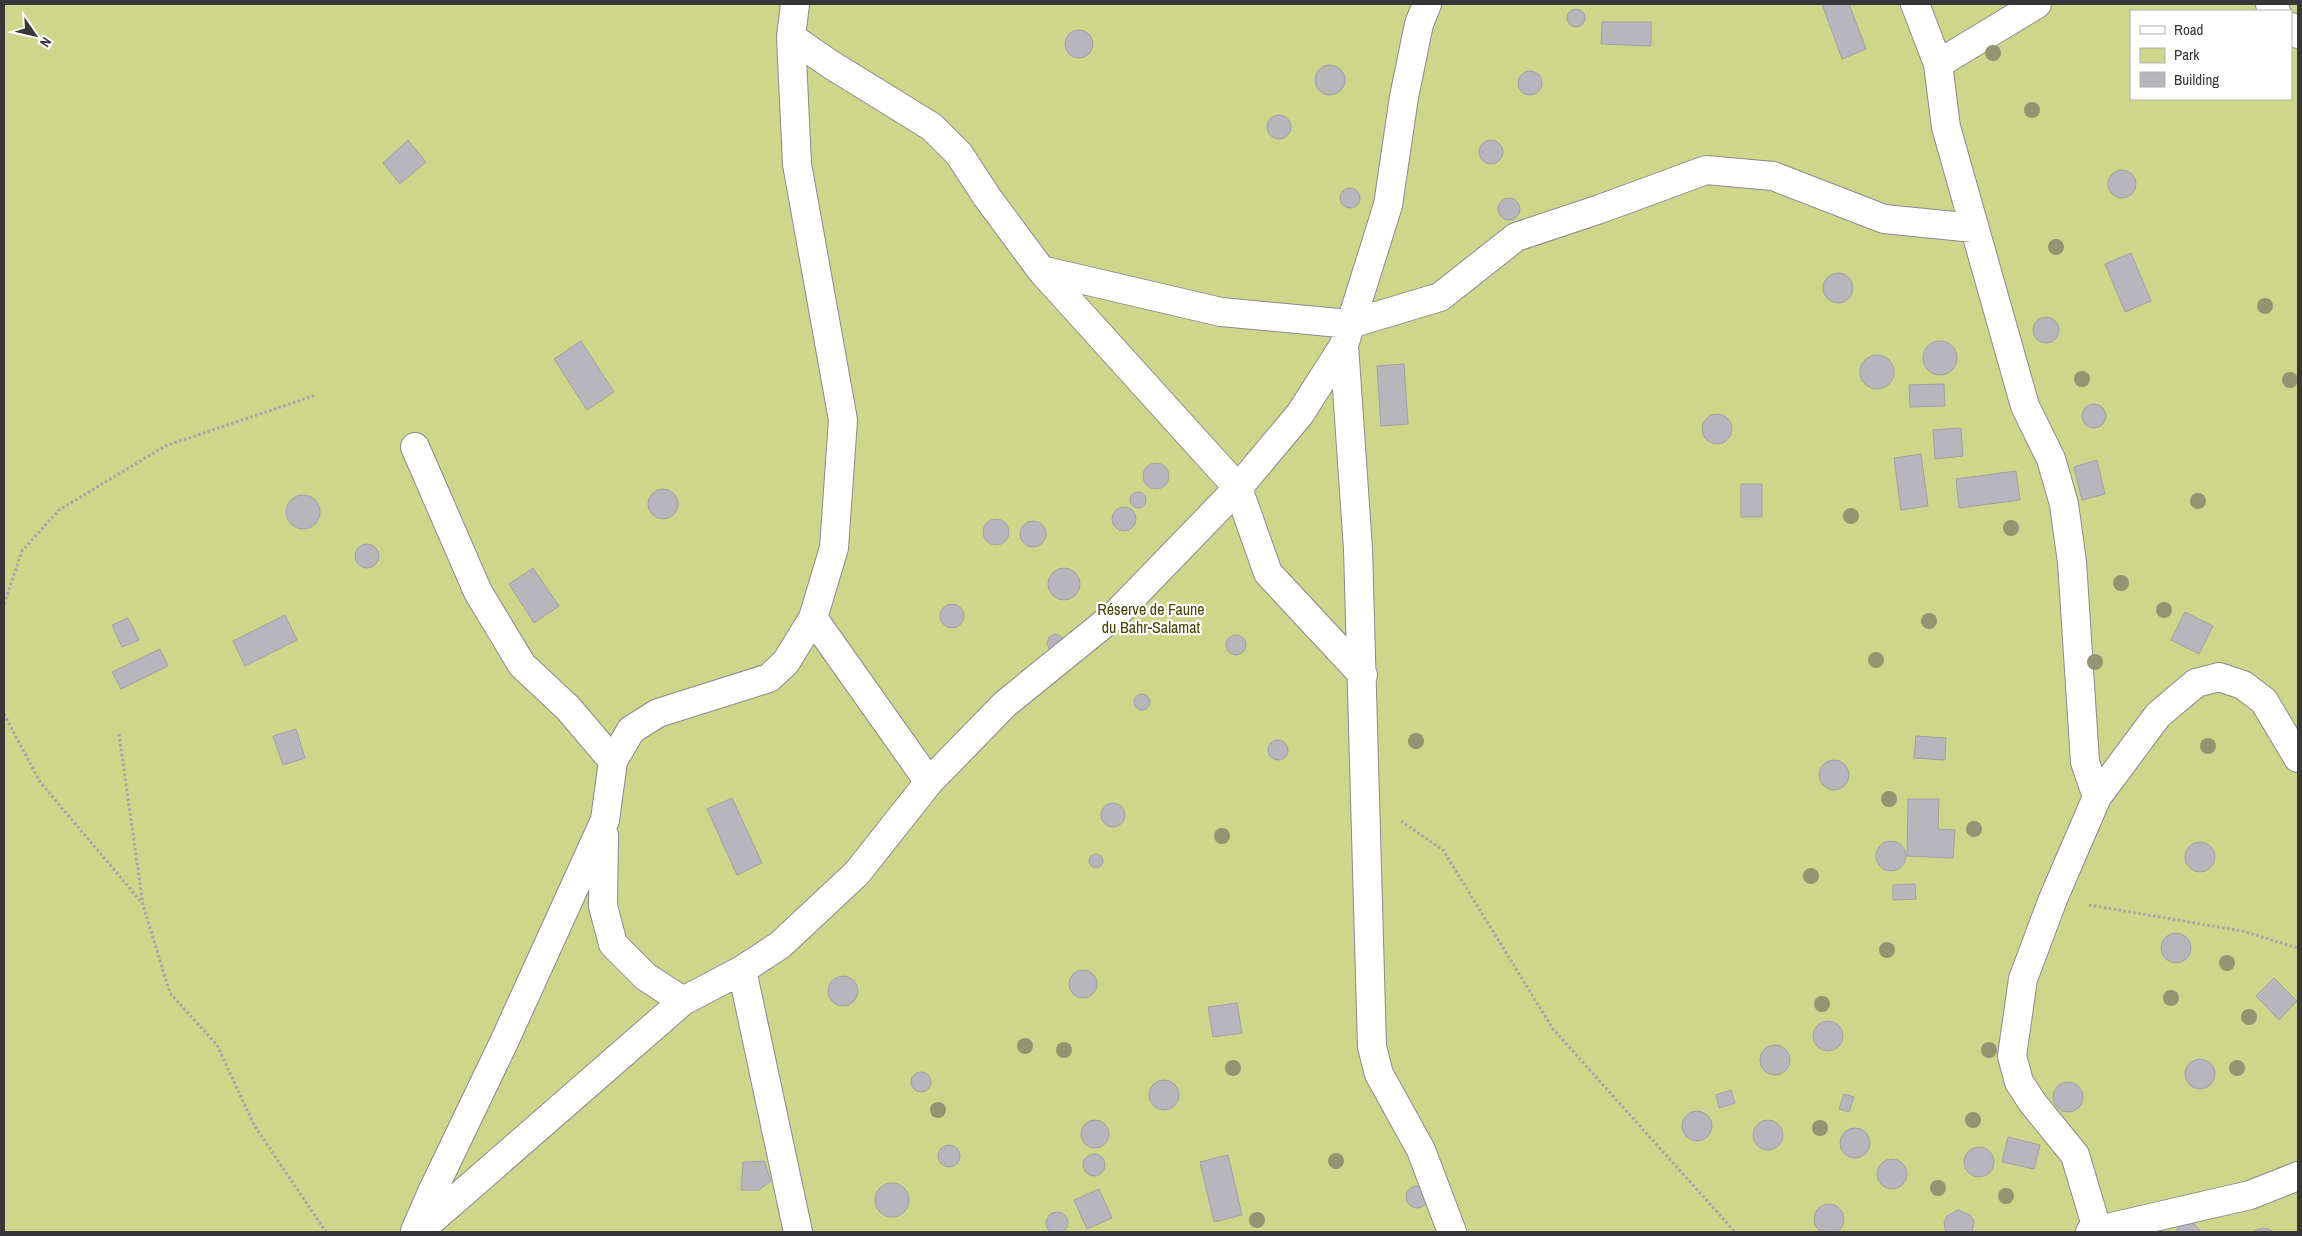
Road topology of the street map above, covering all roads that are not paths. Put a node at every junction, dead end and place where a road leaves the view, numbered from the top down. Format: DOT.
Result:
graph roads {
  1 [pos="795,4"];
  2 [pos="1428,4"];
  3 [pos="1915,4"];
  4 [pos="2037,4"];
  5 [pos="791,37"];
  6 [pos="1938,64"];
  7 [pos="1974,228"];
  8 [pos="1041,270"];
  9 [pos="1347,334"];
  10 [pos="415,447"];
  11 [pos="1238,488"];
  12 [pos="813,618"];
  13 [pos="1363,675"];
  14 [pos="2298,758"];
  15 [pos="613,761"];
  16 [pos="929,782"];
  17 [pos="2097,797"];
  18 [pos="605,820"];
  19 [pos="742,970"];
  20 [pos="682,1002"];
  21 [pos="2298,1176"];
  22 [pos="416,1232"];
  23 [pos="798,1232"];
  24 [pos="1452,1232"];
  25 [pos="2096,1232"];
  1 -- 5 [label="street"];
  2 -- 9 [label="street"];
  3 -- 6 [label="street"];
  4 -- 6 [label="street"];
  5 -- 8 [label="street"];
  5 -- 12 [label="street"];
  6 -- 7 [label="street"];
  7 -- 9 [label="street"];
  7 -- 17 [label="street"];
  8 -- 9 [label="street"];
  8 -- 11 [label="street"];
  9 -- 11 [label="street"];
  9 -- 13 [label="street"];
  10 -- 15 [label="street"];
  11 -- 13 [label="street"];
  11 -- 16 [label="street"];
  12 -- 15 [label="street"];
  12 -- 16 [label="street"];
  13 -- 24 [label="street"];
  14 -- 17 [label="street"];
  15 -- 18 [label="street"];
  16 -- 19 [label="street"];
  17 -- 25 [label="street"];
  18 -- 20 [label="street"];
  18 -- 22 [label="street"];
  19 -- 20 [label="street"];
  19 -- 23 [label="street"];
  20 -- 22 [label="street"];
  21 -- 25 [label="street"];
}
